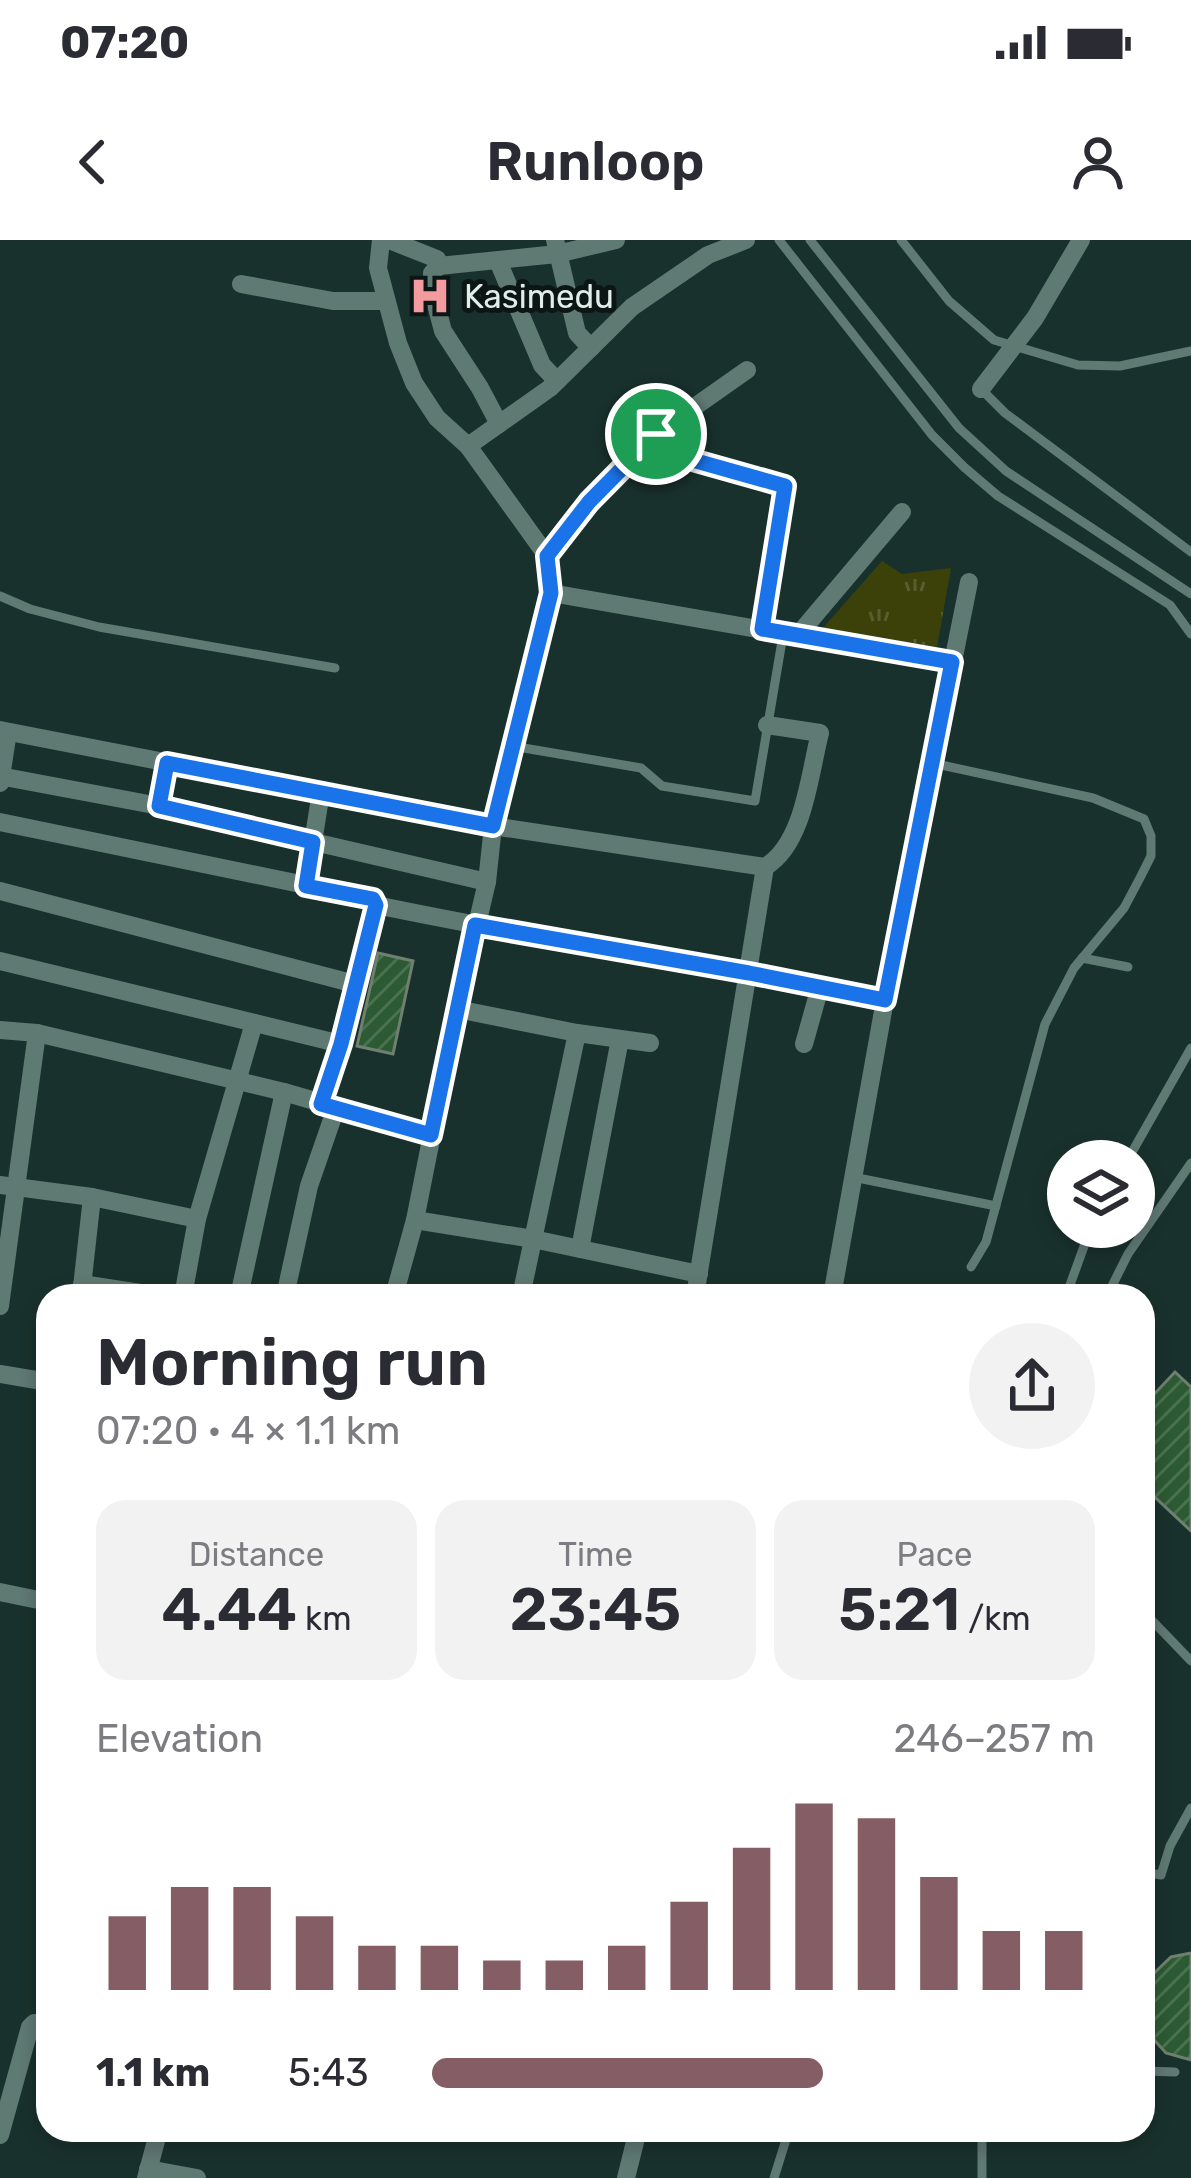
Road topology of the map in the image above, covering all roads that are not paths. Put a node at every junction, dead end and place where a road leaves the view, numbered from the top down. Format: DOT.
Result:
graph roads {
  1 [pos="385,240"];
  2 [pos="616,240"];
  3 [pos="779,240"];
  4 [pos="810,240"];
  5 [pos="901,240"];
  6 [pos="1081,240"];
  7 [pos="744,241"];
  8 [pos="556,247"];
  9 [pos="440,255"];
  10 [pos="498,261"];
  11 [pos="241,284"];
  12 [pos="386,301"];
  13 [pos="1013,346"];
  14 [pos="591,348"];
  15 [pos="1191,351"];
  16 [pos="747,370"];
  17 [pos="556,381"];
  18 [pos="980,388"];
  19 [pos="499,424"];
  20 [pos="656,434"];
  21 [pos="468,446"];
  22 [pos="902,512"];
  23 [pos="1191,552"];
  24 [pos="547,556"];
  25 [pos="969,582"];
  26 [pos="551,593"];
  27 [pos="1191,594"];
  28 [pos="0,596"];
  29 [pos="762,629"];
  30 [pos="790,633"];
  31 [pos="1191,634"];
  32 [pos="952,662"];
  33 [pos="335,668"];
  34 [pos="767,725"];
  35 [pos="4,731"];
  36 [pos="512,746"];
  37 [pos="167,763"];
  38 [pos="932,763"];
  39 [pos="0,778"];
  40 [pos="321,793"];
  41 [pos="159,806"];
  42 [pos="0,822"];
  43 [pos="493,826"];
  44 [pos="313,842"];
  45 [pos="765,867"];
  46 [pos="487,883"];
  47 [pos="306,886"];
  48 [pos="0,890"];
  49 [pos="376,905"];
  50 [pos="475,925"];
  51 [pos="1082,958"];
  52 [pos="0,961"];
  53 [pos="1128,967"];
  54 [pos="749,973"];
  55 [pos="355,984"];
  56 [pos="820,987"];
  57 [pos="885,1000"];
  58 [pos="457,1009"];
  59 [pos="254,1023"];
  60 [pos="0,1030"];
  61 [pos="37,1033"];
  62 [pos="578,1033"];
  63 [pos="620,1039"];
  64 [pos="650,1043"];
  65 [pos="341,1044"];
  66 [pos="804,1044"];
  67 [pos="1191,1048"];
  68 [pos="235,1081"];
  69 [pos="284,1092"];
  70 [pos="328,1106"];
  71 [pos="431,1135"];
  72 [pos="1139,1140"];
  73 [pos="1191,1162"];
  74 [pos="854,1177"];
  75 [pos="8,1185"];
  76 [pos="92,1197"];
  77 [pos="996,1206"];
  78 [pos="197,1219"];
  79 [pos="415,1220"];
  80 [pos="532,1239"];
  81 [pos="1083,1248"];
  82 [pos="580,1249"];
  83 [pos="971,1267"];
  84 [pos="699,1274"];
  85 [pos="83,1284"];
  86 [pos="185,1284"];
  87 [pos="242,1284"];
  88 [pos="288,1284"];
  89 [pos="397,1284"];
  90 [pos="523,1284"];
  91 [pos="697,1284"];
  92 [pos="834,1284"];
  93 [pos="1070,1284"];
  94 [pos="1113,1284"];
  95 [pos="0,1306"];
  96 [pos="0,1374"];
  97 [pos="36,1380"];
  98 [pos="0,1592"];
  99 [pos="36,1600"];
  100 [pos="1155,1624"];
  101 [pos="1191,1661"];
  102 [pos="1191,1808"];
  103 [pos="1155,1874"];
  104 [pos="36,2023"];
  105 [pos="1155,2071"];
  106 [pos="1175,2072"];
  107 [pos="0,2135"];
  108 [pos="156,2142"];
  109 [pos="635,2142"];
  110 [pos="785,2142"];
  111 [pos="982,2142"];
  112 [pos="147,2174"];
  113 [pos="197,2178"];
  114 [pos="626,2178"];
  115 [pos="774,2178"];
  116 [pos="982,2178"];
  1 -- 9 [label="street"];
  1 -- 12 [label="street"];
  2 -- 8 [label="street"];
  3 -- 31 [label="lane"];
  4 -- 27 [label="lane"];
  5 -- 13 [label="lane"];
  6 -- 13 [label="street"];
  7 -- 14 [label="street"];
  8 -- 10 [label="street"];
  8 -- 14 [label="street"];
  9 -- 10 [label="street"];
  9 -- 19 [label="street"];
  10 -- 17 [label="street"];
  11 -- 12 [label="street"];
  12 -- 21 [label="street"];
  13 -- 15 [label="lane"];
  13 -- 18 [label="street"];
  14 -- 17 [label="street"];
  16 -- 20 [label="street"];
  17 -- 19 [label="street"];
  18 -- 23 [label="lane"];
  19 -- 21 [label="street"];
  20 -- 24 [label="street"];
  20 -- 29 [label="street"];
  21 -- 24 [label="street"];
  22 -- 30 [label="street"];
  24 -- 26 [label="street"];
  25 -- 32 [label="street"];
  26 -- 29 [label="street"];
  26 -- 36 [label="street"];
  28 -- 33 [label="lane"];
  29 -- 30 [label="street"];
  30 -- 32 [label="street"];
  30 -- 34 [label="lane"];
  32 -- 38 [label="street"];
  34 -- 36 [label="lane"];
  34 -- 45 [label="street"];
  35 -- 37 [label="street"];
  35 -- 39 [label="street"];
  36 -- 43 [label="street"];
  37 -- 40 [label="street"];
  37 -- 41 [label="street"];
  38 -- 51 [label="lane"];
  38 -- 57 [label="street"];
  39 -- 41 [label="street"];
  40 -- 43 [label="street"];
  40 -- 44 [label="street"];
  41 -- 44 [label="street"];
  42 -- 47 [label="street"];
  43 -- 45 [label="street"];
  43 -- 46 [label="street"];
  44 -- 46 [label="street"];
  44 -- 47 [label="street"];
  45 -- 54 [label="street"];
  46 -- 50 [label="street"];
  47 -- 49 [label="street"];
  48 -- 55 [label="street"];
  49 -- 50 [label="street"];
  49 -- 55 [label="street"];
  50 -- 54 [label="street"];
  50 -- 58 [label="street"];
  51 -- 53 [label="lane"];
  51 -- 77 [label="lane"];
  52 -- 59 [label="street"];
  54 -- 56 [label="street"];
  54 -- 84 [label="street"];
  55 -- 65 [label="street"];
  56 -- 57 [label="street"];
  56 -- 66 [label="street"];
  57 -- 74 [label="street"];
  58 -- 62 [label="street"];
  58 -- 71 [label="street"];
  59 -- 65 [label="street"];
  59 -- 68 [label="street"];
  60 -- 61 [label="street"];
  61 -- 68 [label="street"];
  61 -- 75 [label="street"];
  62 -- 63 [label="street"];
  62 -- 80 [label="street"];
  63 -- 64 [label="street"];
  63 -- 82 [label="street"];
  65 -- 70 [label="street"];
  67 -- 72 [label="lane"];
  68 -- 69 [label="street"];
  68 -- 78 [label="street"];
  69 -- 70 [label="street"];
  69 -- 87 [label="street"];
  70 -- 71 [label="street"];
  70 -- 88 [label="street"];
  71 -- 79 [label="street"];
  73 -- 94 [label="lane"];
  74 -- 77 [label="lane"];
  74 -- 92 [label="street"];
  75 -- 76 [label="street"];
  75 -- 95 [label="street"];
  76 -- 78 [label="street"];
  76 -- 85 [label="street"];
  77 -- 83 [label="lane"];
  78 -- 86 [label="street"];
  79 -- 80 [label="street"];
  79 -- 89 [label="street"];
  80 -- 82 [label="street"];
  80 -- 90 [label="street"];
  81 -- 93 [label="lane"];
  82 -- 84 [label="street"];
  84 -- 91 [label="street"];
  96 -- 97 [label="street"];
  98 -- 99 [label="street"];
  100 -- 101 [label="lane"];
  102 -- 103 [label="lane"];
  104 -- 107 [label="street"];
  105 -- 106 [label="lane"];
  108 -- 112 [label="street"];
  109 -- 114 [label="street"];
  110 -- 115 [label="lane"];
  111 -- 116 [label="lane"];
  112 -- 113 [label="street"];
}
